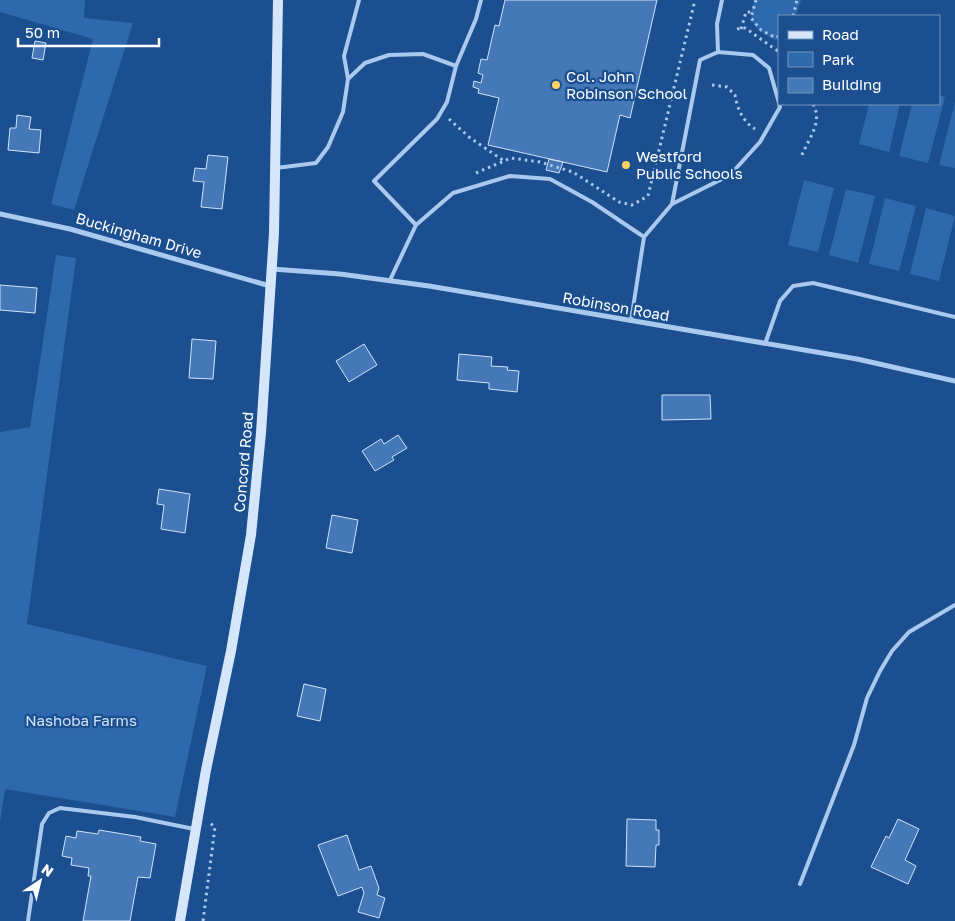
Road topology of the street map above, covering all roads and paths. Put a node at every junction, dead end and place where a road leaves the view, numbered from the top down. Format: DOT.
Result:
graph roads {
  1 [pos="278,0"];
  2 [pos="359,0"];
  3 [pos="481,0"];
  4 [pos="695,0"];
  5 [pos="722,0"];
  6 [pos="756,0"];
  7 [pos="797,0"];
  8 [pos="753,12"];
  9 [pos="793,15"];
  10 [pos="778,37"];
  11 [pos="778,51"];
  12 [pos="718,52"];
  13 [pos="456,66"];
  14 [pos="348,79"];
  15 [pos="712,85"];
  16 [pos="778,100"];
  17 [pos="779,105"];
  18 [pos="814,105"];
  19 [pos="441,112"];
  20 [pos="755,129"];
  21 [pos="802,155"];
  22 [pos="504,161"];
  23 [pos="275,168"];
  24 [pos="469,176"];
  25 [pos="672,204"];
  26 [pos="0,214"];
  27 [pos="416,225"];
  28 [pos="644,237"];
  29 [pos="271,269"];
  30 [pos="390,280"];
  31 [pos="270,286"];
  32 [pos="955,317"];
  33 [pos="632,321"];
  34 [pos="765,344"];
  35 [pos="955,381"];
  36 [pos="955,605"];
  37 [pos="199,812"];
  38 [pos="196,830"];
  39 [pos="800,884"];
  40 [pos="28,921"];
  41 [pos="180,921"];
  42 [pos="203,921"];
  1 -- 23 [label="main road, Concord Road"];
  2 -- 14 [label="lane"];
  3 -- 13 [label="lane"];
  4 -- 22 [label="path"];
  5 -- 12 [label="lane"];
  6 -- 8 [label="path"];
  7 -- 9 [label="path"];
  8 -- 10 [label="path"];
  8 -- 11 [label="path"];
  12 -- 16 [label="lane"];
  12 -- 25 [label="lane"];
  13 -- 14 [label="lane"];
  13 -- 19 [label="lane"];
  14 -- 23 [label="lane"];
  15 -- 20 [label="path"];
  17 -- 25 [label="lane"];
  18 -- 21 [label="path"];
  19 -- 22 [label="path"];
  19 -- 27 [label="lane"];
  22 -- 24 [label="path"];
  23 -- 29 [label="main road, Concord Road"];
  25 -- 28 [label="lane"];
  26 -- 31 [label="street, Buckingham Drive"];
  27 -- 28 [label="lane"];
  27 -- 30 [label="lane"];
  28 -- 33 [label="lane"];
  29 -- 30 [label="street, Robinson Road"];
  29 -- 31 [label="main road, Concord Road"];
  30 -- 33 [label="street, Robinson Road"];
  31 -- 37 [label="main road, Concord Road"];
  32 -- 34 [label="lane"];
  33 -- 34 [label="street, Robinson Road"];
  34 -- 35 [label="street, Robinson Road"];
  36 -- 39 [label="lane"];
  37 -- 38 [label="main road, Concord Road"];
  37 -- 42 [label="path"];
  38 -- 40 [label="lane"];
  38 -- 41 [label="main road, Concord Road"];
}
